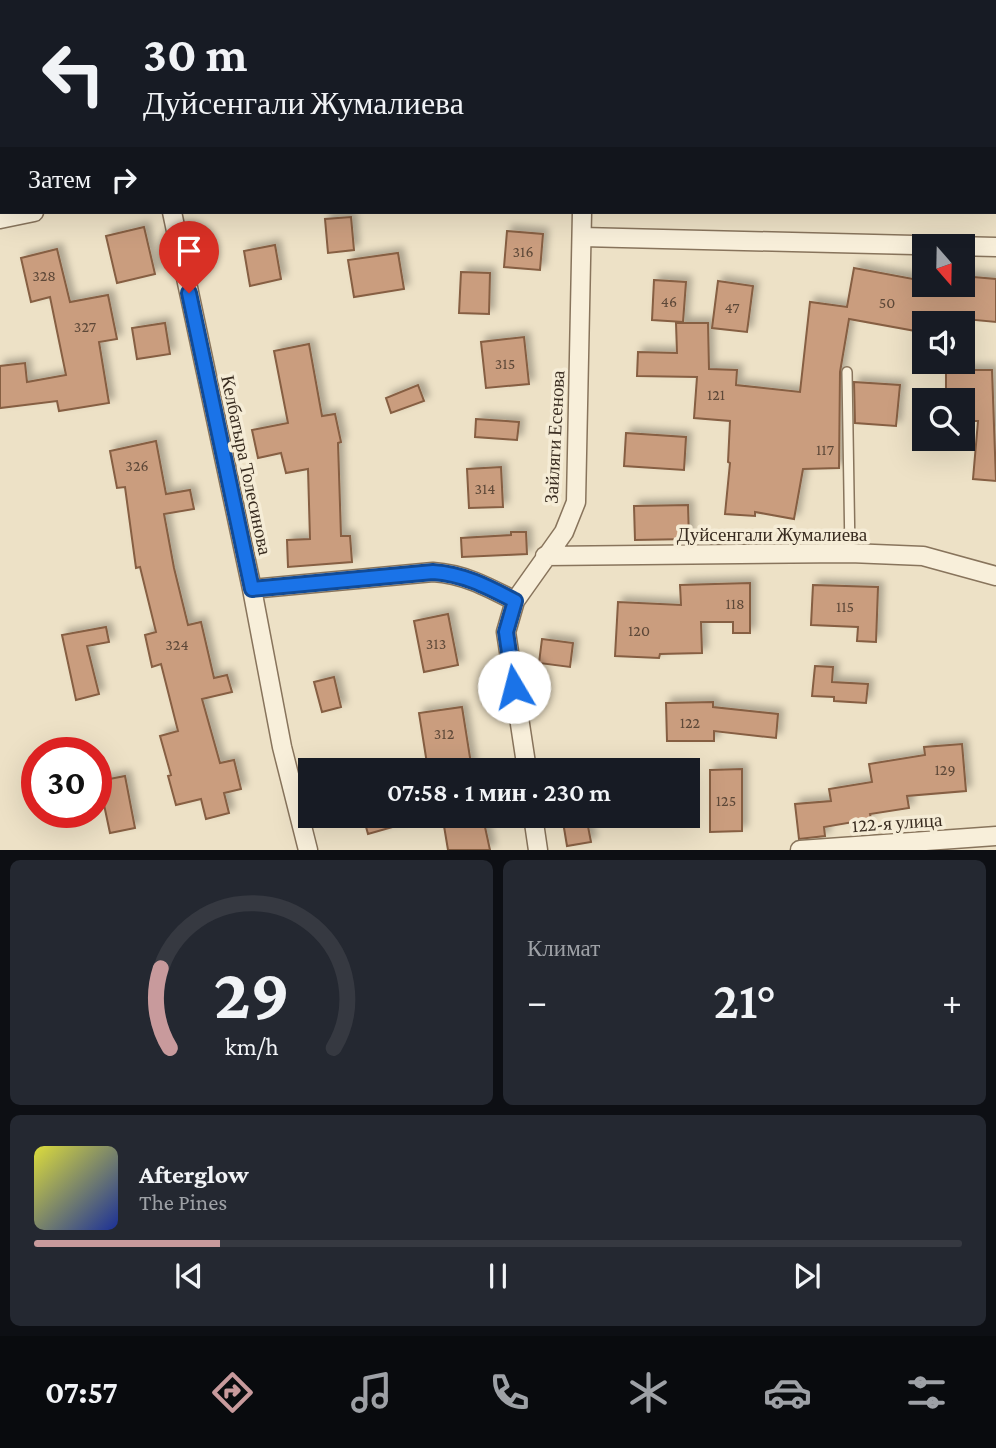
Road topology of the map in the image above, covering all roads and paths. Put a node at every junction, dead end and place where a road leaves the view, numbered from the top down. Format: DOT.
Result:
graph roads {
  1 [pos="24,214"];
  2 [pos="172,214"];
  3 [pos="582,214"];
  4 [pos="0,219"];
  5 [pos="582,237"];
  6 [pos="996,247"];
  7 [pos="847,372"];
  8 [pos="850,554"];
  9 [pos="545,556"];
  10 [pos="996,576"];
  11 [pos="252,589"];
  12 [pos="515,601"];
  13 [pos="525,758"];
  14 [pos="535,828"];
  15 [pos="996,836"];
  16 [pos="308,849"];
  17 [pos="538,849"];
  18 [pos="800,849"];
  1 -- 4 [label="street"];
  2 -- 11 [label="street, Келбатыра Толесинова"];
  3 -- 5 [label="street, Зайляги Есенова"];
  5 -- 6 [label="street"];
  5 -- 9 [label="street, Зайляги Есенова"];
  7 -- 8 [label="lane"];
  8 -- 9 [label="street, Дуйсенгали Жумалиева"];
  8 -- 10 [label="street, Дуйсенгали Жумалиева"];
  9 -- 12 [label="street, Зайляги Есенова"];
  11 -- 12 [label="street"];
  11 -- 16 [label="street, Келбатыра Толесинова"];
  12 -- 13 [label="street, Зайляги Есенова"];
  14 -- 17 [label="street"];
  15 -- 18 [label="street, 122-я улица"];
}
